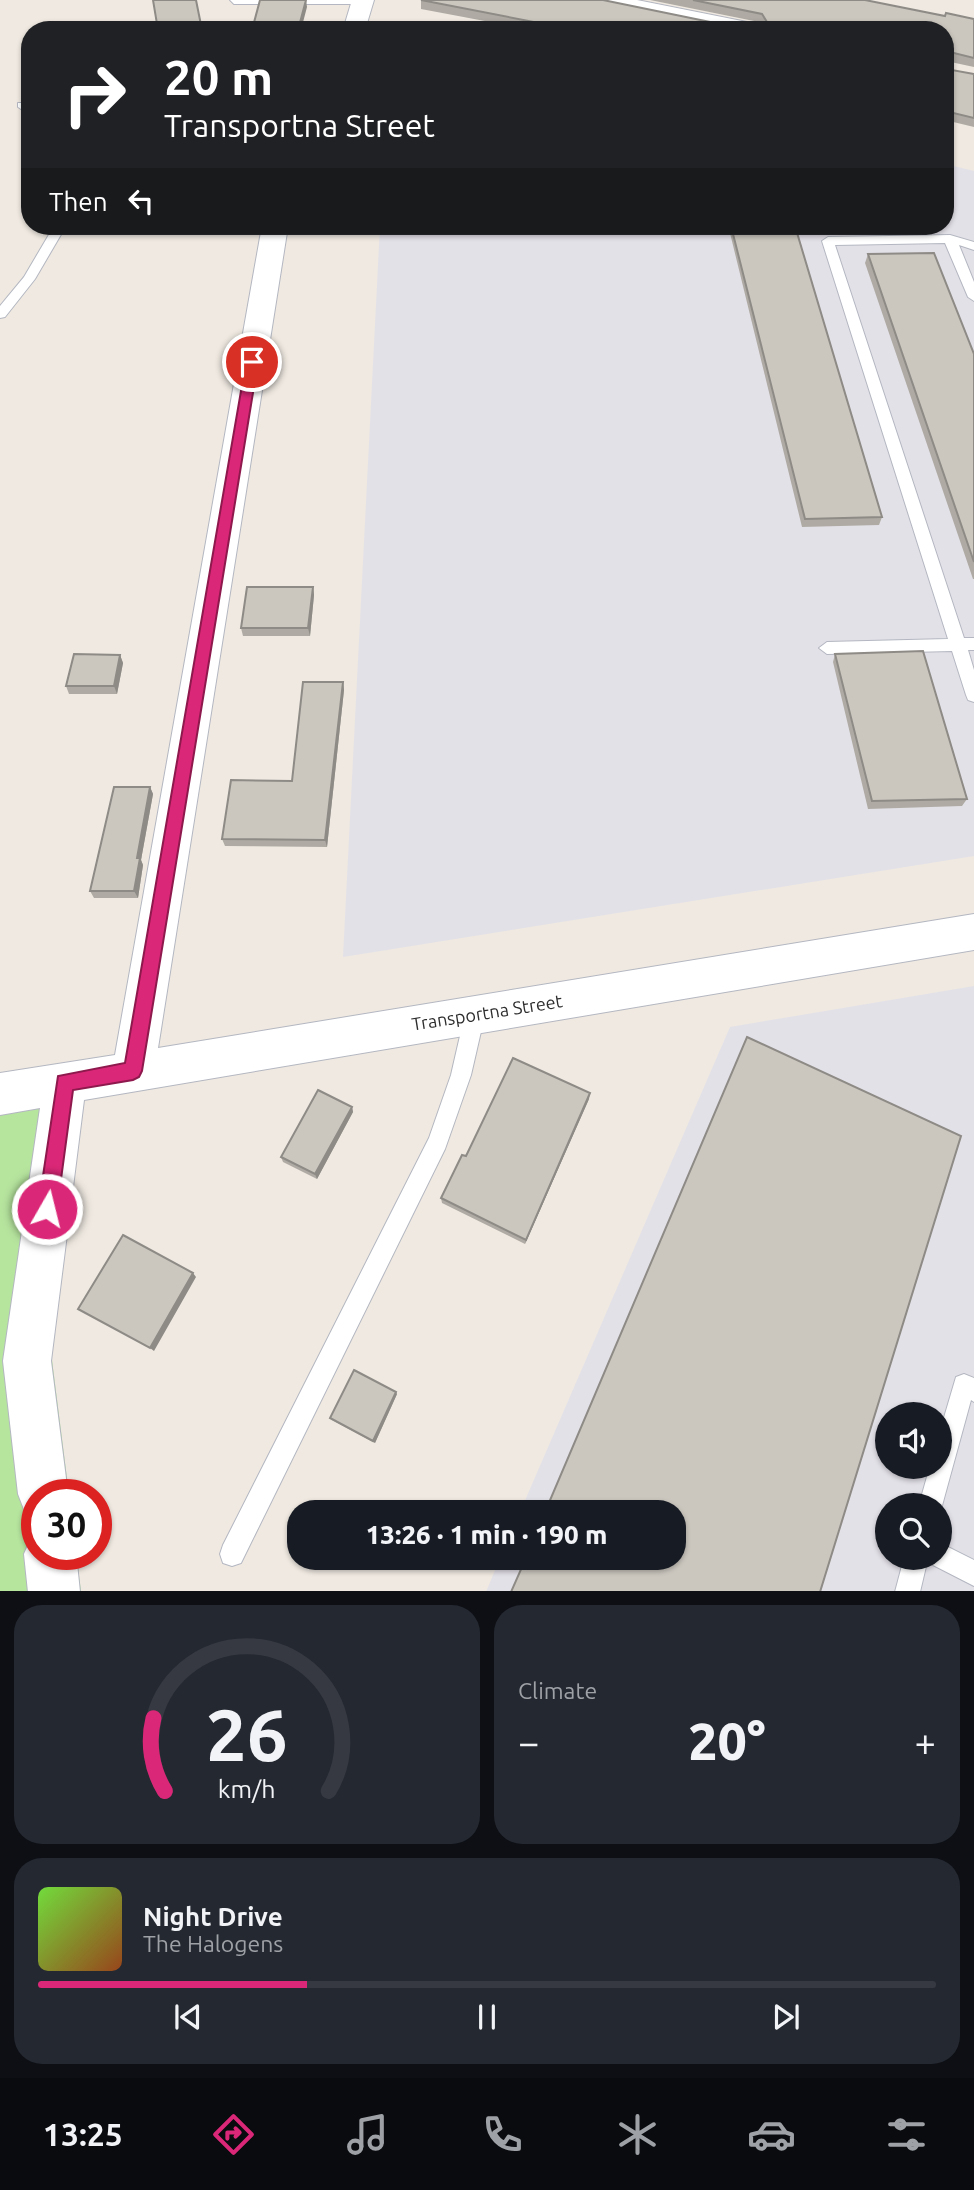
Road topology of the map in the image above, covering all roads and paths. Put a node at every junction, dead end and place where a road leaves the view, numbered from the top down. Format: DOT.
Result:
graph roads {
  1 [pos="363,0"];
  2 [pos="606,0"];
  3 [pos="234,1"];
  4 [pos="357,21"];
  5 [pos="708,21"];
  6 [pos="55,235"];
  7 [pos="273,235"];
  8 [pos="950,239"];
  9 [pos="974,246"];
  10 [pos="974,297"];
  11 [pos="0,314"];
  12 [pos="966,644"];
  13 [pos="827,648"];
  14 [pos="974,695"];
  15 [pos="974,932"];
  16 [pos="475,1014"];
  17 [pos="133,1071"];
  18 [pos="65,1083"];
  19 [pos="0,1094"];
  20 [pos="974,1390"];
  21 [pos="41,1479"];
  22 [pos="934,1493"];
  23 [pos="232,1554"];
  24 [pos="952,1562"];
  25 [pos="52,1570"];
  26 [pos="913,1570"];
  27 [pos="974,1574"];
  28 [pos="54,1591"];
  29 [pos="907,1591"];
  1 -- 3 [label="lane"];
  1 -- 4 [label="street"];
  2 -- 5 [label="street"];
  6 -- 11 [label="lane"];
  7 -- 17 [label="street"];
  8 -- 9 [label="lane"];
  8 -- 10 [label="lane"];
  8 -- 12 [label="lane"];
  12 -- 13 [label="lane"];
  12 -- 14 [label="lane"];
  15 -- 16 [label="street, Transportna Street"];
  16 -- 17 [label="street, Transportna Street"];
  16 -- 23 [label="lane"];
  17 -- 18 [label="street, Transportna Street"];
  18 -- 19 [label="street, Transportna Street"];
  18 -- 21 [label="street"];
  20 -- 22 [label="lane"];
  24 -- 27 [label="lane"];
  25 -- 28 [label="street"];
  26 -- 29 [label="lane"];
}
